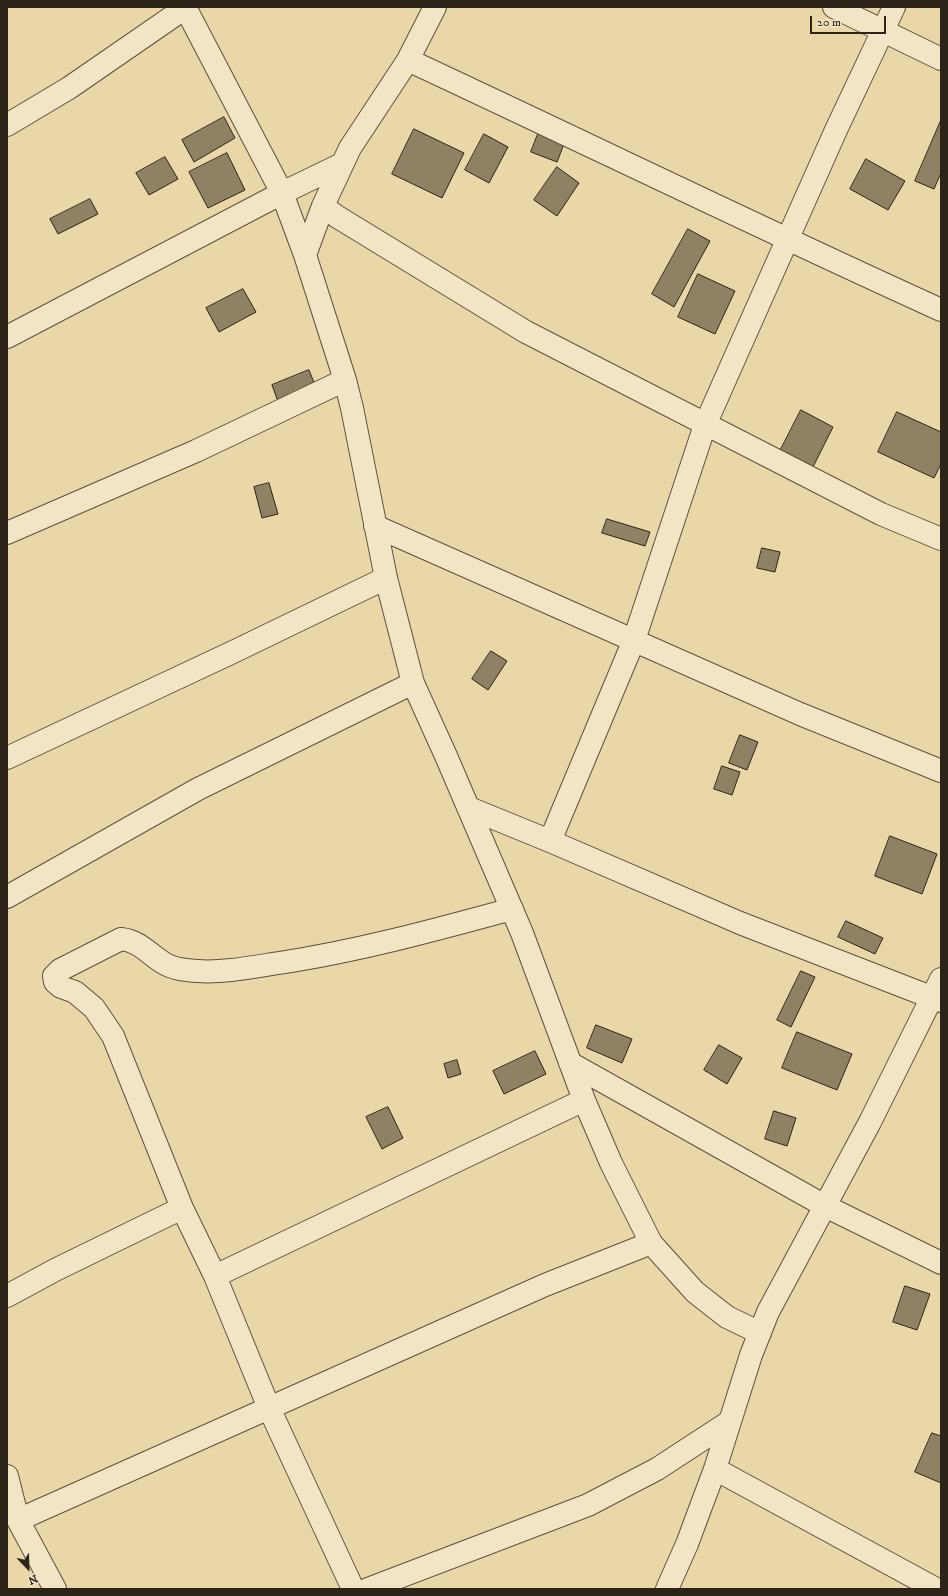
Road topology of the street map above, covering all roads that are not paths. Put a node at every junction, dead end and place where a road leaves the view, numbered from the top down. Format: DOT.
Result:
graph roads {
  1 [pos="435,7"];
  2 [pos="834,7"];
  3 [pos="894,7"];
  4 [pos="185,8"];
  5 [pos="882,30"];
  6 [pos="941,59"];
  7 [pos="408,60"];
  8 [pos="7,125"];
  9 [pos="342,164"];
  10 [pos="282,193"];
  11 [pos="323,206"];
  12 [pos="787,240"];
  13 [pos="305,255"];
  14 [pos="941,310"];
  15 [pos="7,337"];
  16 [pos="345,380"];
  17 [pos="705,425"];
  18 [pos="375,526"];
  19 [pos="7,534"];
  20 [pos="941,539"];
  21 [pos="386,578"];
  22 [pos="634,640"];
  23 [pos="413,683"];
  24 [pos="7,758"];
  25 [pos="941,771"];
  26 [pos="469,808"];
  27 [pos="550,840"];
  28 [pos="7,896"];
  29 [pos="512,909"];
  30 [pos="938,992"];
  31 [pos="570,1063"];
  32 [pos="584,1100"];
  33 [pos="825,1206"];
  34 [pos="182,1208"];
  35 [pos="652,1243"];
  36 [pos="941,1263"];
  37 [pos="215,1276"];
  38 [pos="7,1296"];
  39 [pos="760,1333"];
  40 [pos="269,1408"];
  41 [pos="729,1422"];
  42 [pos="715,1469"];
  43 [pos="7,1476"];
  44 [pos="18,1520"];
  45 [pos="55,1589"];
  46 [pos="353,1589"];
  47 [pos="368,1589"];
  48 [pos="667,1589"];
  49 [pos="936,1589"];
  1 -- 7 [label="street"];
  2 -- 5 [label="street"];
  3 -- 5 [label="street"];
  4 -- 8 [label="street"];
  4 -- 10 [label="street"];
  5 -- 6 [label="street"];
  5 -- 12 [label="street"];
  7 -- 9 [label="street"];
  7 -- 12 [label="street"];
  9 -- 10 [label="street"];
  9 -- 11 [label="street"];
  10 -- 13 [label="street"];
  10 -- 15 [label="street"];
  11 -- 13 [label="street"];
  11 -- 17 [label="street"];
  12 -- 14 [label="street"];
  12 -- 17 [label="street"];
  13 -- 16 [label="street"];
  16 -- 18 [label="street"];
  16 -- 19 [label="street"];
  17 -- 20 [label="street"];
  17 -- 22 [label="street"];
  18 -- 21 [label="street"];
  18 -- 22 [label="street"];
  21 -- 23 [label="street"];
  21 -- 24 [label="street"];
  22 -- 25 [label="street"];
  22 -- 27 [label="street"];
  23 -- 26 [label="street"];
  23 -- 28 [label="street"];
  26 -- 27 [label="street"];
  26 -- 29 [label="street"];
  27 -- 30 [label="street"];
  29 -- 31 [label="street"];
  29 -- 34 [label="street"];
  30 -- 33 [label="street"];
  31 -- 32 [label="street"];
  31 -- 33 [label="street"];
  32 -- 35 [label="street"];
  32 -- 37 [label="street"];
  33 -- 36 [label="street"];
  33 -- 39 [label="street"];
  34 -- 37 [label="street"];
  34 -- 38 [label="street"];
  35 -- 39 [label="street"];
  35 -- 40 [label="street"];
  37 -- 40 [label="street"];
  39 -- 41 [label="street"];
  40 -- 44 [label="street"];
  40 -- 46 [label="street"];
  41 -- 42 [label="street"];
  41 -- 47 [label="street"];
  42 -- 48 [label="street"];
  42 -- 49 [label="street"];
  43 -- 44 [label="street"];
  44 -- 45 [label="street"];
}
